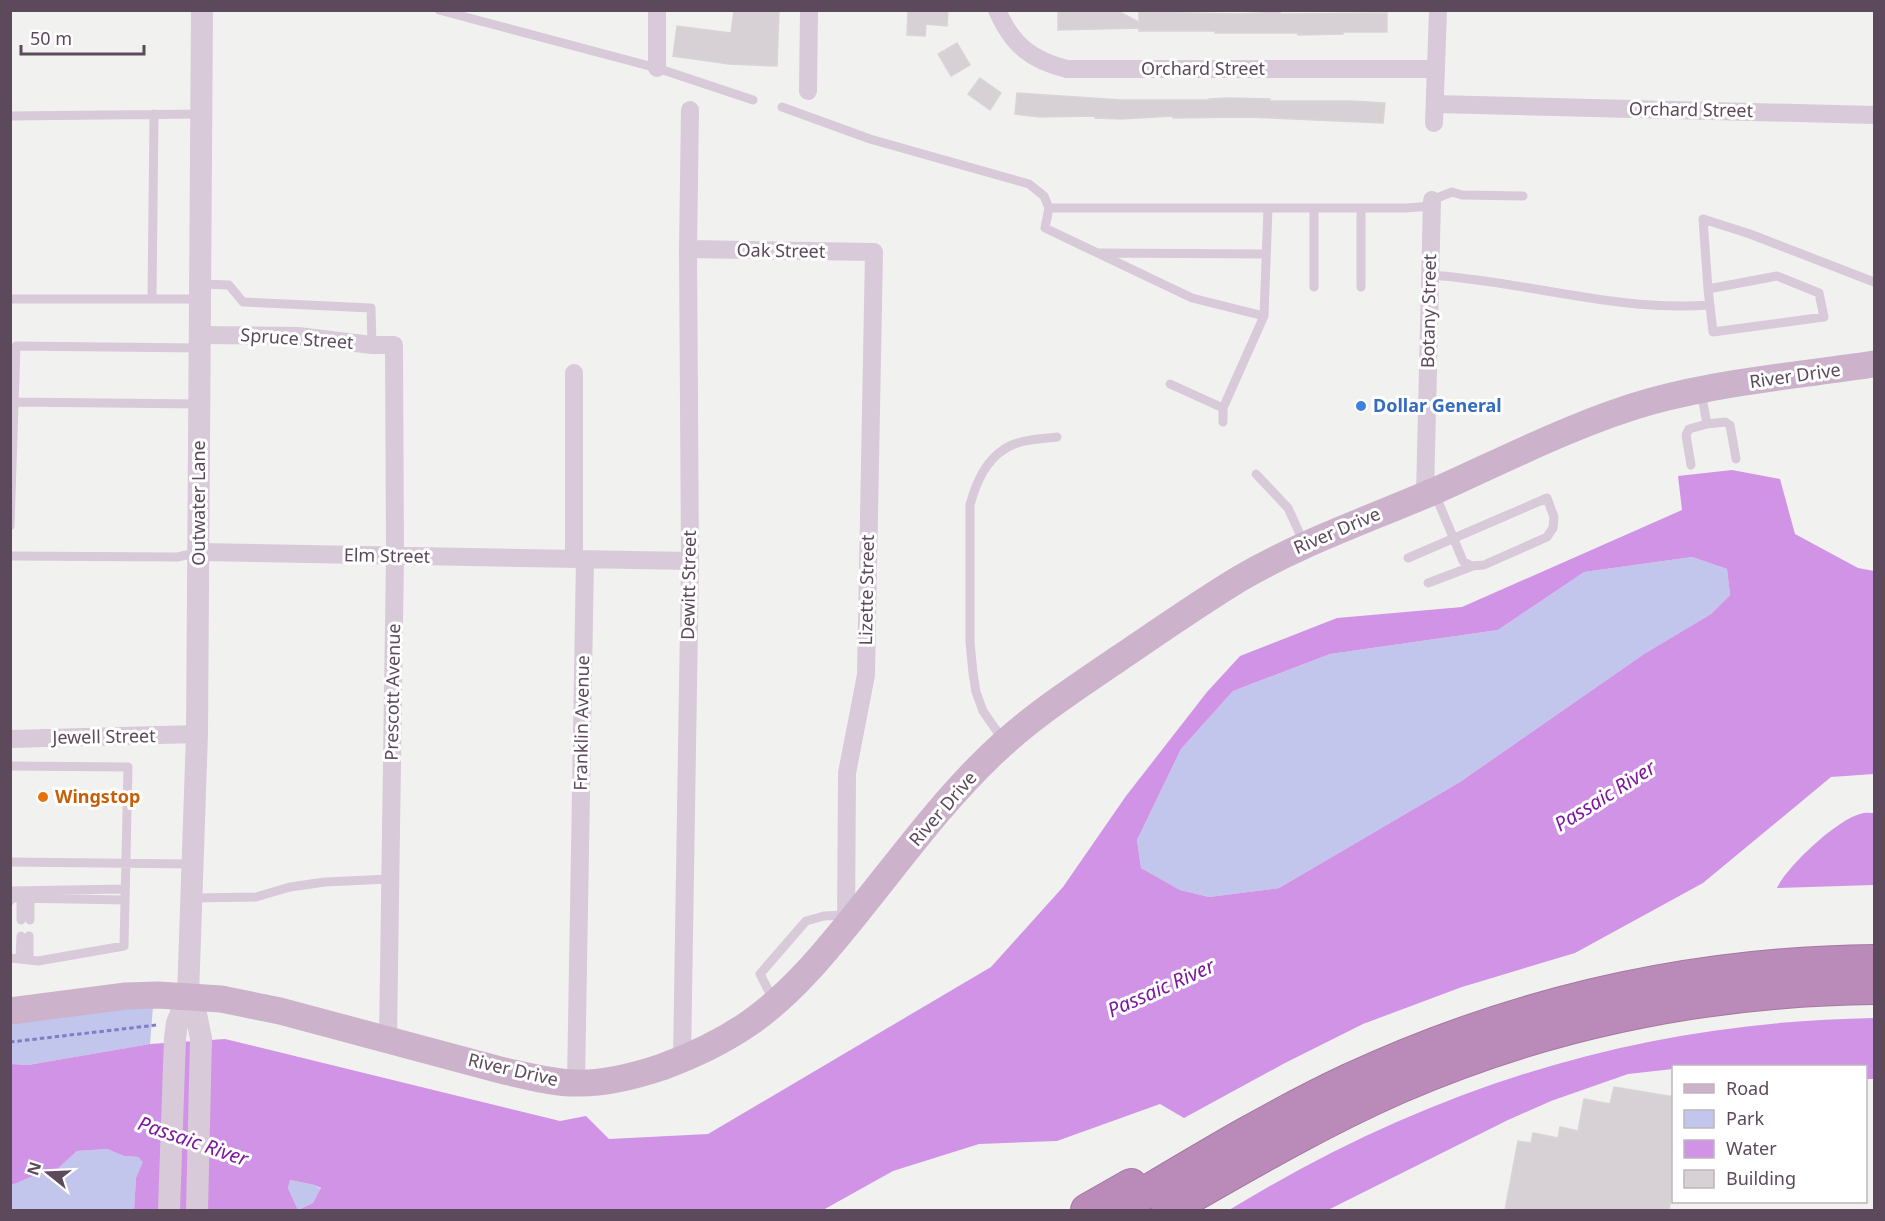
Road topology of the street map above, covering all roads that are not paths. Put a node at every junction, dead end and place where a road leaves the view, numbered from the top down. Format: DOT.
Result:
graph roads {
  1 [pos="201,10"];
  2 [pos="439,10"];
  3 [pos="657,10"];
  4 [pos="809,10"];
  5 [pos="998,10"];
  6 [pos="1438,10"];
  7 [pos="657,68"];
  8 [pos="1436,69"];
  9 [pos="808,91"];
  10 [pos="753,100"];
  11 [pos="1435,104"];
  12 [pos="782,107"];
  13 [pos="690,110"];
  14 [pos="153,114"];
  15 [pos="201,114"];
  16 [pos="1875,115"];
  17 [pos="10,116"];
  18 [pos="1434,123"];
  19 [pos="1523,196"];
  20 [pos="1432,203"];
  21 [pos="1049,208"];
  22 [pos="1268,208"];
  23 [pos="1314,208"];
  24 [pos="1360,208"];
  25 [pos="688,249"];
  26 [pos="874,252"];
  27 [pos="1097,253"];
  28 [pos="1266,254"];
  29 [pos="1430,275"];
  30 [pos="1875,282"];
  31 [pos="1314,287"];
  32 [pos="1361,287"];
  33 [pos="1708,289"];
  34 [pos="201,291"];
  35 [pos="152,298"];
  36 [pos="10,299"];
  37 [pos="1710,305"];
  38 [pos="1264,316"];
  39 [pos="199,342"];
  40 [pos="372,345"];
  41 [pos="394,345"];
  42 [pos="1875,364"];
  43 [pos="574,373"];
  44 [pos="1170,384"];
  45 [pos="1701,390"];
  46 [pos="14,402"];
  47 [pos="199,404"];
  48 [pos="1223,408"];
  49 [pos="1223,422"];
  50 [pos="1707,424"];
  51 [pos="1057,437"];
  52 [pos="1736,459"];
  53 [pos="1691,465"];
  54 [pos="1256,474"];
  55 [pos="1429,493"];
  56 [pos="10,526"];
  57 [pos="1453,538"];
  58 [pos="1304,544"];
  59 [pos="199,552"];
  60 [pos="10,556"];
  61 [pos="395,556"];
  62 [pos="1408,558"];
  63 [pos="579,559"];
  64 [pos="690,561"];
  65 [pos="1473,566"];
  66 [pos="1428,583"];
  67 [pos="197,734"];
  68 [pos="10,739"];
  69 [pos="1004,742"];
  70 [pos="10,766"];
  71 [pos="10,862"];
  72 [pos="126,863"];
  73 [pos="192,864"];
  74 [pos="390,879"];
  75 [pos="124,889"];
  76 [pos="10,891"];
  77 [pos="26,898"];
  78 [pos="190,898"];
  79 [pos="124,900"];
  80 [pos="10,901"];
  81 [pos="25,920"];
  82 [pos="846,921"];
  83 [pos="25,936"];
  84 [pos="20,959"];
  85 [pos="1875,961"];
  86 [pos="1875,988"];
  87 [pos="188,996"];
  88 [pos="10,1011"];
  89 [pos="388,1038"];
  90 [pos="682,1060"];
  91 [pos="576,1083"];
  92 [pos="1306,1117"];
  93 [pos="170,1210"];
  94 [pos="197,1210"];
  95 [pos="1087,1210"];
  96 [pos="1116,1210"];
  97 [pos="1168,1210"];
  98 [pos="1192,1210"];
  1 -- 15 [label="street, Outwater Lane"];
  2 -- 7 [label="lane"];
  3 -- 7 [label="street"];
  4 -- 9 [label="street"];
  5 -- 8 [label="street, Orchard Street"];
  6 -- 8 [label="street"];
  7 -- 10 [label="lane"];
  8 -- 11 [label="street"];
  11 -- 16 [label="street, Orchard Street"];
  11 -- 18 [label="street"];
  12 -- 21 [label="lane"];
  13 -- 25 [label="street, Dewitt Street"];
  14 -- 15 [label="lane"];
  14 -- 17 [label="lane"];
  14 -- 35 [label="lane"];
  15 -- 34 [label="street, Outwater Lane"];
  19 -- 20 [label="lane"];
  20 -- 24 [label="lane"];
  20 -- 29 [label="street, Botany Street"];
  21 -- 22 [label="lane"];
  21 -- 27 [label="lane"];
  22 -- 23 [label="lane"];
  22 -- 28 [label="lane"];
  23 -- 24 [label="lane"];
  23 -- 31 [label="lane"];
  24 -- 32 [label="lane"];
  25 -- 26 [label="street, Oak Street"];
  25 -- 64 [label="street, Dewitt Street"];
  26 -- 82 [label="street, Lizette Street"];
  27 -- 28 [label="lane"];
  27 -- 38 [label="lane"];
  28 -- 38 [label="lane"];
  29 -- 37 [label="lane"];
  29 -- 55 [label="street, Botany Street"];
  30 -- 33 [label="lane"];
  33 -- 37 [label="lane"];
  33 -- 37 [label="lane"];
  34 -- 35 [label="lane"];
  34 -- 39 [label="street, Outwater Lane"];
  34 -- 40 [label="lane"];
  35 -- 36 [label="lane"];
  38 -- 48 [label="lane"];
  39 -- 40 [label="street, Spruce Street"];
  39 -- 46 [label="lane"];
  39 -- 47 [label="street, Outwater Lane"];
  40 -- 41 [label="street, Spruce Street"];
  41 -- 61 [label="street, Prescott Avenue"];
  42 -- 45 [label="main road, River Drive"];
  43 -- 63 [label="street, Franklin Avenue"];
  44 -- 48 [label="lane"];
  45 -- 50 [label="lane"];
  45 -- 55 [label="main road, River Drive"];
  46 -- 47 [label="lane"];
  46 -- 56 [label="lane"];
  47 -- 59 [label="street, Outwater Lane"];
  48 -- 49 [label="lane"];
  50 -- 52 [label="lane"];
  50 -- 53 [label="lane"];
  51 -- 69 [label="lane"];
  54 -- 58 [label="lane"];
  55 -- 57 [label="lane"];
  55 -- 58 [label="main road, River Drive"];
  57 -- 62 [label="lane"];
  57 -- 65 [label="lane"];
  57 -- 65 [label="lane"];
  58 -- 69 [label="main road, River Drive"];
  59 -- 60 [label="lane"];
  59 -- 61 [label="street, Elm Street"];
  59 -- 67 [label="street, Outwater Lane"];
  61 -- 63 [label="street, Elm Street"];
  61 -- 74 [label="street, Prescott Avenue"];
  63 -- 64 [label="street, Elm Street"];
  63 -- 91 [label="street, Franklin Avenue"];
  64 -- 90 [label="street, Dewitt Street"];
  65 -- 66 [label="lane"];
  67 -- 68 [label="street, Jewell Street"];
  67 -- 73 [label="street, Outwater Lane"];
  69 -- 82 [label="main road, River Drive"];
  70 -- 72 [label="lane"];
  71 -- 72 [label="lane"];
  72 -- 73 [label="lane"];
  72 -- 75 [label="lane"];
  73 -- 78 [label="street, Outwater Lane"];
  74 -- 78 [label="lane"];
  74 -- 89 [label="street, Prescott Avenue"];
  75 -- 76 [label="lane"];
  75 -- 79 [label="lane"];
  77 -- 79 [label="lane"];
  77 -- 80 [label="lane"];
  77 -- 81 [label="lane"];
  78 -- 87 [label="street, Outwater Lane"];
  79 -- 84 [label="lane"];
  82 -- 90 [label="main road, River Drive"];
  83 -- 84 [label="lane"];
  85 -- 92 [label="highway"];
  86 -- 92 [label="highway"];
  87 -- 88 [label="main road, River Drive"];
  87 -- 89 [label="main road, River Drive"];
  87 -- 93 [label="street, Outwater Lane"];
  87 -- 94 [label="street, Outwater Lane"];
  89 -- 91 [label="main road, River Drive"];
  90 -- 91 [label="main road, River Drive"];
  92 -- 95 [label="highway"];
  92 -- 96 [label="highway"];
  92 -- 97 [label="highway"];
  92 -- 98 [label="highway"];
}
